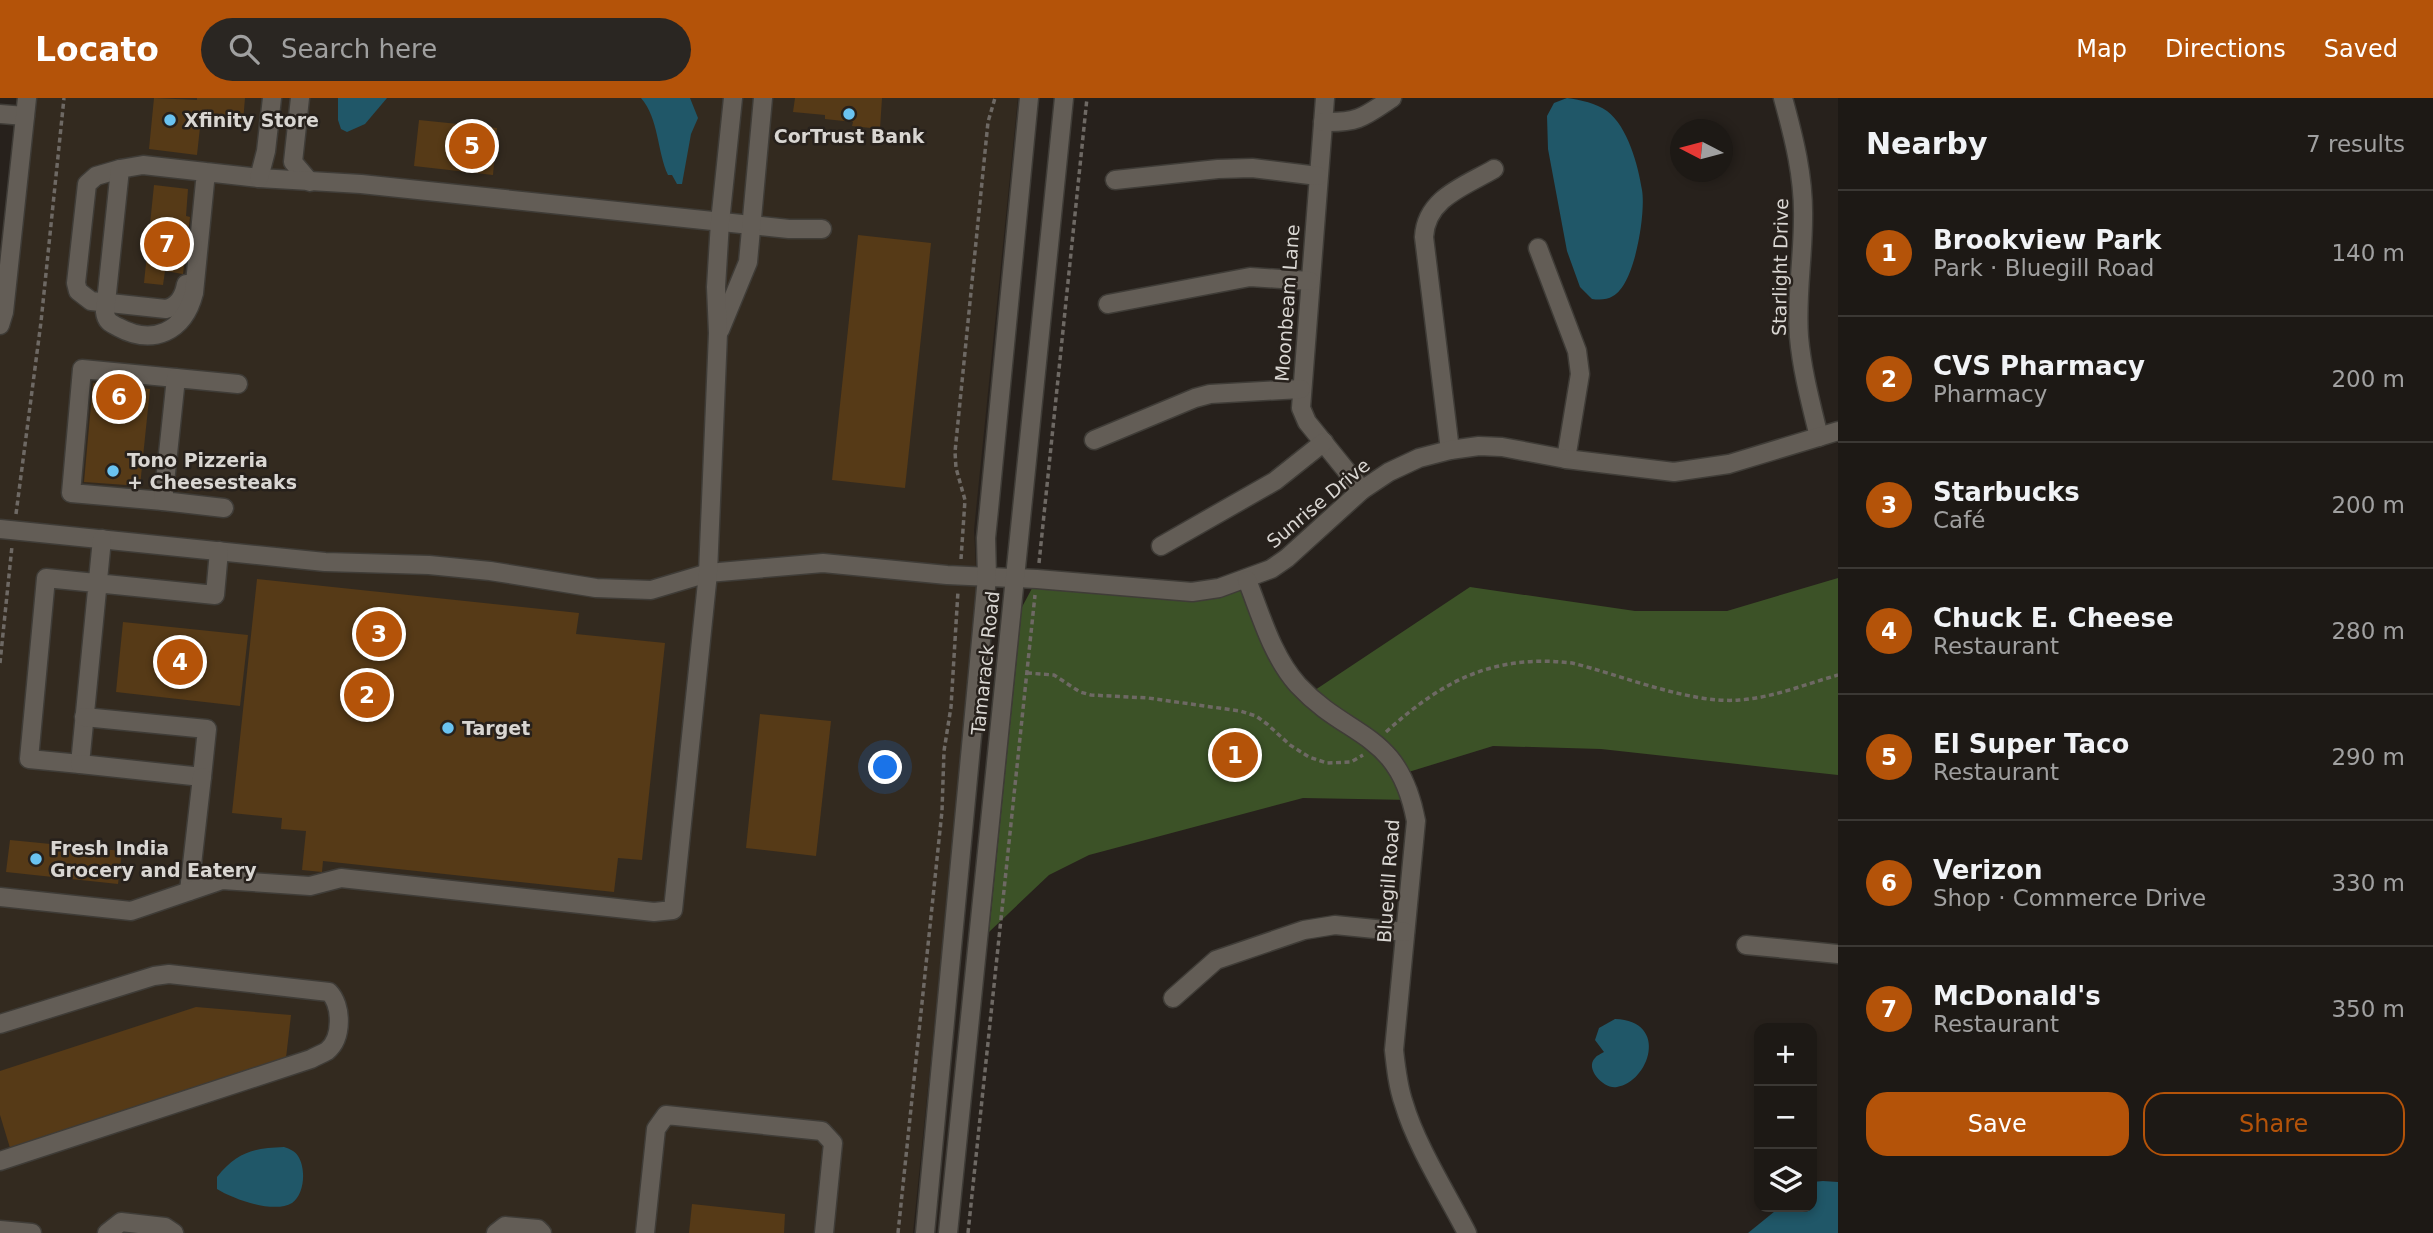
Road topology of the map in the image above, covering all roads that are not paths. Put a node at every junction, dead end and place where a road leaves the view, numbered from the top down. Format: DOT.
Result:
graph roads {
  1 [pos="27,98"];
  2 [pos="272,98"];
  3 [pos="300,98"];
  4 [pos="733,98"];
  5 [pos="764,98"];
  6 [pos="1029,98"];
  7 [pos="1065,98"];
  8 [pos="1325,98"];
  9 [pos="1392,98"];
  10 [pos="1783,98"];
  11 [pos="0,114"];
  12 [pos="25,116"];
  13 [pos="1323,122"];
  14 [pos="120,169"];
  15 [pos="1494,169"];
  16 [pos="206,172"];
  17 [pos="1318,176"];
  18 [pos="259,178"];
  19 [pos="1115,180"];
  20 [pos="310,182"];
  21 [pos="204,195"];
  22 [pos="720,222"];
  23 [pos="752,225"];
  24 [pos="822,229"];
  25 [pos="1538,248"];
  26 [pos="1310,281"];
  27 [pos="106,303"];
  28 [pos="1108,304"];
  29 [pos="0,325"];
  30 [pos="718,333"];
  31 [pos="176,378"];
  32 [pos="239,384"];
  33 [pos="1301,389"];
  34 [pos="1838,431"];
  35 [pos="1819,437"];
  36 [pos="1094,440"];
  37 [pos="1325,442"];
  38 [pos="1450,450"];
  39 [pos="1566,459"];
  40 [pos="1363,490"];
  41 [pos="163,501"];
  42 [pos="224,508"];
  43 [pos="7,529"];
  44 [pos="102,539"];
  45 [pos="1161,546"];
  46 [pos="219,551"];
  47 [pos="708,573"];
  48 [pos="987,577"];
  49 [pos="1015,579"];
  50 [pos="1247,580"];
  51 [pos="97,583"];
  52 [pos="84,717"];
  53 [pos="80,764"];
  54 [pos="202,777"];
  55 [pos="190,891"];
  56 [pos="0,897"];
  57 [pos="1405,932"];
  58 [pos="1746,945"];
  59 [pos="1838,954"];
  60 [pos="1173,998"];
  61 [pos="0,1024"];
  62 [pos="0,1161"];
  63 [pos="0,1230"];
  64 [pos="32,1233"];
  65 [pos="107,1233"];
  66 [pos="174,1233"];
  67 [pos="496,1233"];
  68 [pos="542,1233"];
  69 [pos="645,1233"];
  70 [pos="824,1233"];
  71 [pos="925,1233"];
  72 [pos="948,1233"];
  73 [pos="1467,1233"];
  1 -- 12 [label="street"];
  2 -- 18 [label="street"];
  3 -- 20 [label="street"];
  4 -- 22 [label="street"];
  5 -- 23 [label="street"];
  6 -- 48 [label="street, Tamarack Road"];
  7 -- 49 [label="street, Tamarack Road"];
  8 -- 13 [label="street, Moonbeam Lane"];
  9 -- 13 [label="street"];
  10 -- 35 [label="street, Starlight Drive"];
  11 -- 12 [label="street"];
  12 -- 29 [label="street"];
  13 -- 17 [label="street, Moonbeam Lane"];
  14 -- 16 [label="street"];
  14 -- 27 [label="street"];
  14 -- 27 [label="street"];
  15 -- 38 [label="street"];
  16 -- 18 [label="street"];
  16 -- 21 [label="street"];
  17 -- 19 [label="street"];
  17 -- 26 [label="street, Moonbeam Lane"];
  18 -- 20 [label="street"];
  20 -- 22 [label="street"];
  21 -- 27 [label="street"];
  21 -- 27 [label="street"];
  22 -- 23 [label="street"];
  22 -- 30 [label="street"];
  23 -- 24 [label="street"];
  23 -- 30 [label="street"];
  25 -- 39 [label="street"];
  26 -- 28 [label="street"];
  26 -- 33 [label="street, Moonbeam Lane"];
  30 -- 47 [label="street"];
  31 -- 32 [label="street"];
  31 -- 41 [label="street"];
  31 -- 41 [label="street"];
  33 -- 36 [label="street"];
  33 -- 37 [label="street, Moonbeam Lane"];
  34 -- 35 [label="street, Sunrise Drive"];
  35 -- 39 [label="street, Sunrise Drive"];
  37 -- 40 [label="street, Moonbeam Lane"];
  37 -- 45 [label="street"];
  38 -- 39 [label="street, Sunrise Drive"];
  38 -- 40 [label="street, Sunrise Drive"];
  40 -- 50 [label="street, Sunrise Drive"];
  41 -- 42 [label="street"];
  43 -- 44 [label="street, Sunrise Drive"];
  44 -- 46 [label="street, Sunrise Drive"];
  44 -- 51 [label="street"];
  46 -- 47 [label="street, Sunrise Drive"];
  46 -- 51 [label="street"];
  47 -- 48 [label="street, Sunrise Drive"];
  47 -- 55 [label="street"];
  48 -- 49 [label="street, Sunrise Drive"];
  48 -- 71 [label="street, Tamarack Road"];
  49 -- 50 [label="street, Sunrise Drive"];
  49 -- 72 [label="street, Tamarack Road"];
  50 -- 57 [label="street, Bluegill Road"];
  51 -- 52 [label="street"];
  51 -- 53 [label="street"];
  52 -- 53 [label="street"];
  52 -- 54 [label="street"];
  53 -- 54 [label="street"];
  54 -- 55 [label="street"];
  55 -- 56 [label="street"];
  57 -- 60 [label="street"];
  57 -- 73 [label="street, Bluegill Road"];
  58 -- 59 [label="street"];
  61 -- 62 [label="street"];
  63 -- 64 [label="street"];
  65 -- 66 [label="street"];
  67 -- 68 [label="street"];
  69 -- 70 [label="street"];
}
